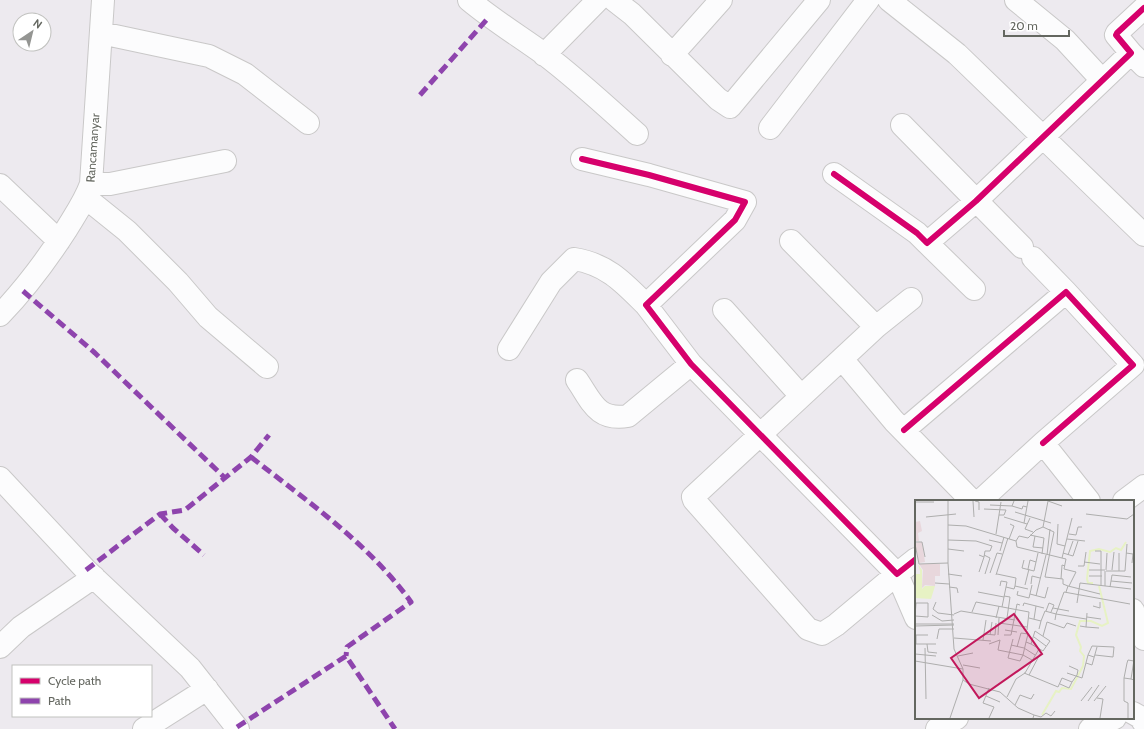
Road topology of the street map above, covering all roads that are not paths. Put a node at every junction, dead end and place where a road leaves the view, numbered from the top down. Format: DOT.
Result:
graph roads {
  1 [pos="103,0"];
  2 [pos="598,0"];
  3 [pos="614,0"];
  4 [pos="721,0"];
  5 [pos="818,0"];
  6 [pos="868,0"];
  7 [pos="889,0"];
  8 [pos="1016,0"];
  9 [pos="484,4"];
  10 [pos="1144,8"];
  11 [pos="101,33"];
  12 [pos="544,55"];
  13 [pos="672,55"];
  14 [pos="1137,59"];
  15 [pos="1101,79"];
  16 [pos="308,123"];
  17 [pos="902,125"];
  18 [pos="770,128"];
  19 [pos="637,134"];
  20 [pos="1043,138"];
  21 [pos="582,159"];
  22 [pos="225,161"];
  23 [pos="834,174"];
  24 [pos="0,185"];
  25 [pos="89,191"];
  26 [pos="976,201"];
  27 [pos="1144,235"];
  28 [pos="791,240"];
  29 [pos="58,241"];
  30 [pos="927,243"];
  31 [pos="974,289"];
  32 [pos="1066,292"];
  33 [pos="911,299"];
  34 [pos="646,305"];
  35 [pos="724,310"];
  36 [pos="0,315"];
  37 [pos="876,327"];
  38 [pos="509,349"];
  39 [pos="842,359"];
  40 [pos="691,364"];
  41 [pos="267,367"];
  42 [pos="577,380"];
  43 [pos="801,396"];
  44 [pos="904,430"];
  45 [pos="759,434"];
  46 [pos="1043,443"];
  47 [pos="0,478"];
  48 [pos="1144,486"];
  49 [pos="971,500"];
  50 [pos="981,500"];
  51 [pos="1088,500"];
  52 [pos="1125,500"];
  53 [pos="915,560"];
  54 [pos="897,574"];
  55 [pos="94,577"];
  56 [pos="1134,613"];
  57 [pos="915,616"];
  58 [pos="1144,639"];
  59 [pos="0,646"];
  60 [pos="1144,650"];
  61 [pos="1134,653"];
  62 [pos="207,689"];
  63 [pos="1134,714"];
  64 [pos="955,719"];
  65 [pos="1113,719"];
  66 [pos="1144,723"];
  67 [pos="144,729"];
  68 [pos="238,729"];
  69 [pos="938,729"];
  70 [pos="1090,729"];
  1 -- 11 [label="street, Rancamanyar"];
  2 -- 12 [label="street"];
  3 -- 13 [label="street"];
  4 -- 13 [label="street"];
  5 -- 13 [label="street"];
  6 -- 18 [label="street"];
  7 -- 20 [label="street"];
  8 -- 15 [label="street"];
  9 -- 12 [label="street"];
  10 -- 14 [label="street"];
  11 -- 16 [label="street"];
  11 -- 25 [label="street, Rancamanyar"];
  12 -- 19 [label="street"];
  14 -- 15 [label="street"];
  15 -- 20 [label="street"];
  17 -- 26 [label="street"];
  20 -- 26 [label="street"];
  20 -- 27 [label="street"];
  21 -- 34 [label="street"];
  22 -- 25 [label="street"];
  23 -- 30 [label="street"];
  24 -- 29 [label="street"];
  25 -- 29 [label="street, Rancamanyar"];
  25 -- 41 [label="street"];
  26 -- 30 [label="street"];
  26 -- 32 [label="street"];
  28 -- 37 [label="street"];
  29 -- 36 [label="street, Rancamanyar"];
  30 -- 31 [label="street"];
  32 -- 44 [label="street"];
  32 -- 46 [label="street"];
  33 -- 37 [label="street"];
  34 -- 38 [label="street"];
  34 -- 40 [label="street"];
  35 -- 43 [label="street"];
  37 -- 39 [label="street"];
  39 -- 43 [label="street"];
  39 -- 44 [label="street"];
  40 -- 42 [label="street"];
  40 -- 45 [label="street"];
  43 -- 45 [label="street"];
  44 -- 49 [label="street"];
  45 -- 54 [label="street"];
  45 -- 54 [label="street"];
  46 -- 50 [label="street"];
  46 -- 51 [label="street"];
  47 -- 55 [label="street"];
  48 -- 52 [label="street"];
  53 -- 54 [label="street"];
  54 -- 57 [label="street"];
  55 -- 59 [label="street"];
  55 -- 62 [label="street"];
  56 -- 58 [label="street"];
  60 -- 61 [label="street"];
  62 -- 67 [label="street"];
  62 -- 68 [label="street"];
  63 -- 66 [label="street"];
  64 -- 69 [label="street"];
  65 -- 70 [label="street"];
}
